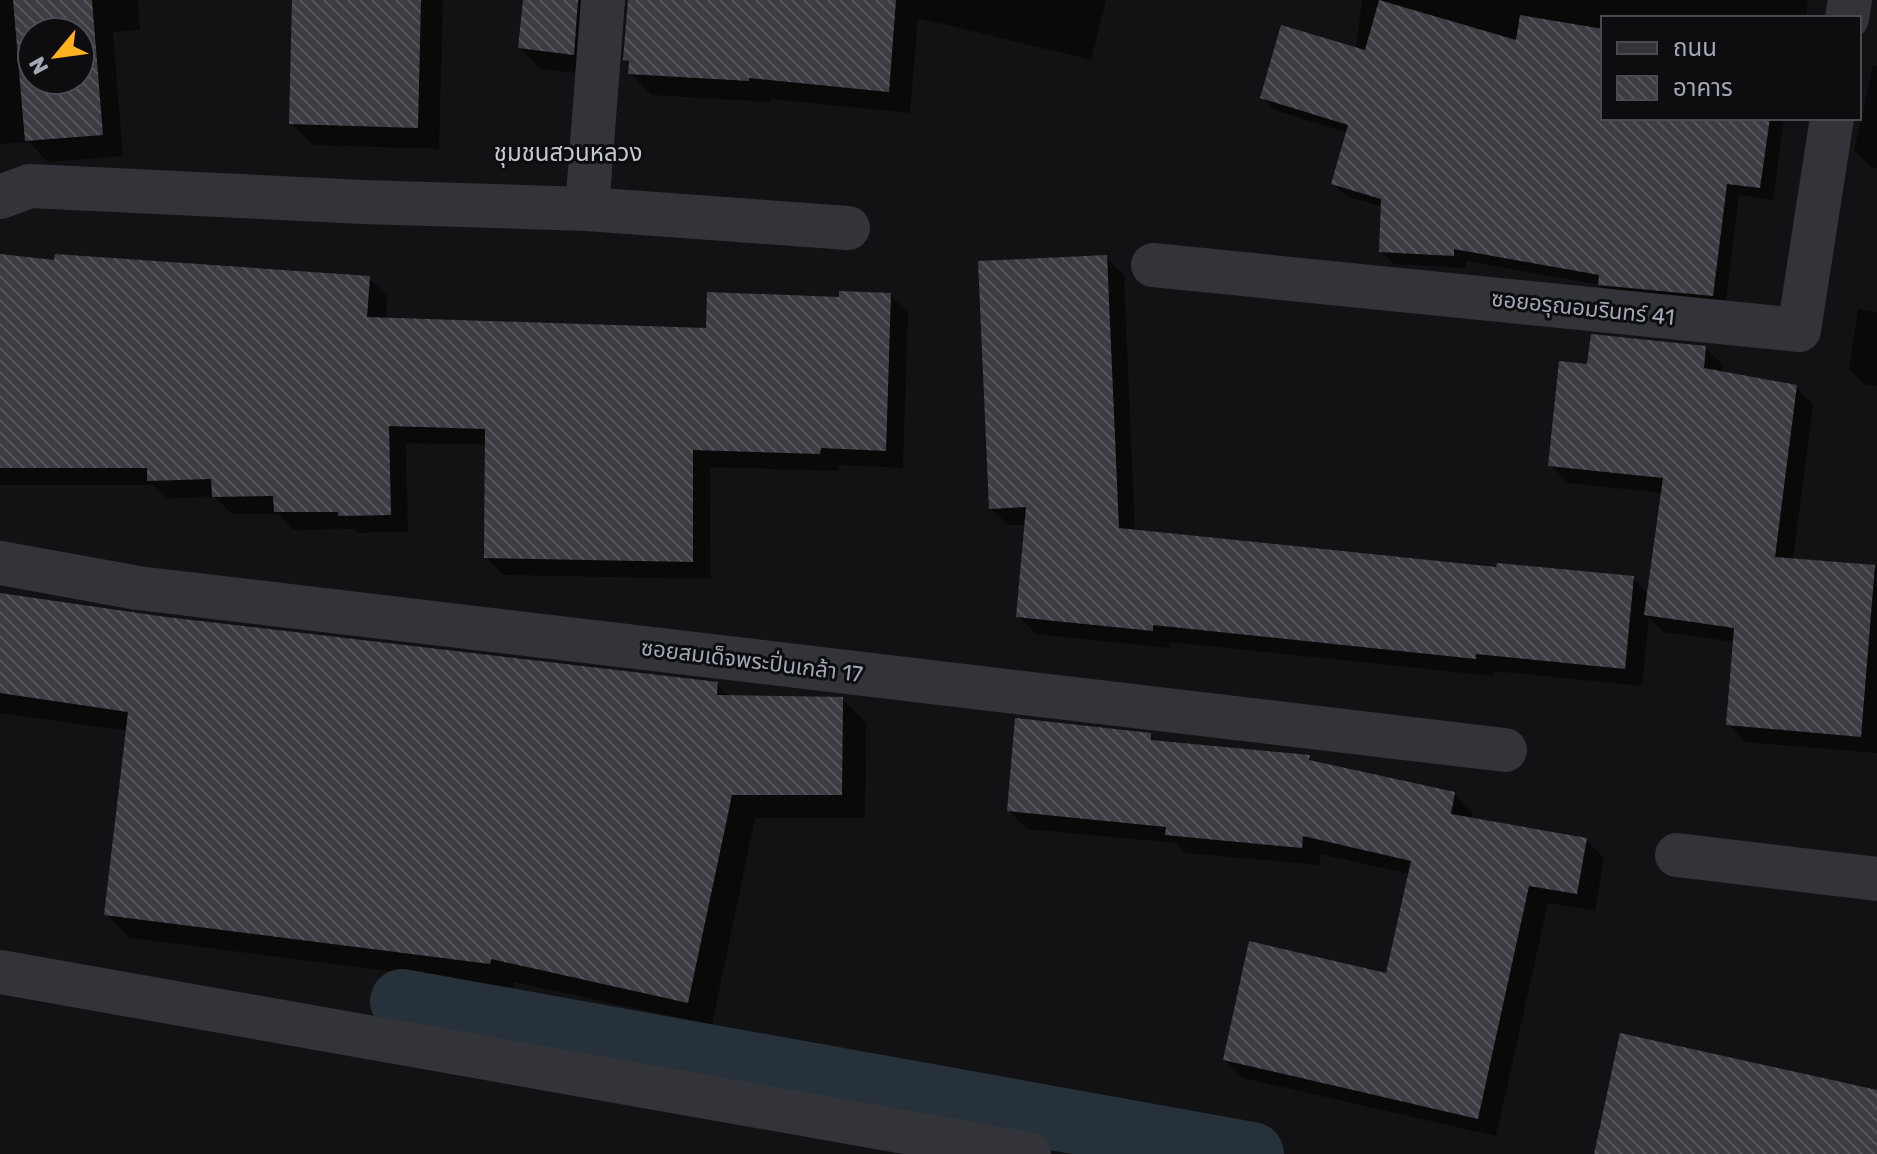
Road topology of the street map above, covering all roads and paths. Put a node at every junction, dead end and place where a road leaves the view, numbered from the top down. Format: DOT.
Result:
graph roads {
  1 [pos="603,0"];
  2 [pos="1832,120"];
  3 [pos="0,197"];
  4 [pos="587,209"];
  5 [pos="848,228"];
  6 [pos="1153,265"];
  7 [pos="0,563"];
  8 [pos="1505,750"];
  9 [pos="1677,855"];
  10 [pos="1877,879"];
  11 [pos="0,972"];
  12 [pos="1029,1154"];
  1 -- 4 [label="street"];
  2 -- 6 [label="street, ซอยอรุณอมรินทร์ 41"];
  3 -- 4 [label="street"];
  4 -- 5 [label="street"];
  7 -- 8 [label="street, ซอยสมเด็จพระปิ่นเกล้า 17"];
  9 -- 10 [label="street"];
  11 -- 12 [label="street"];
}
